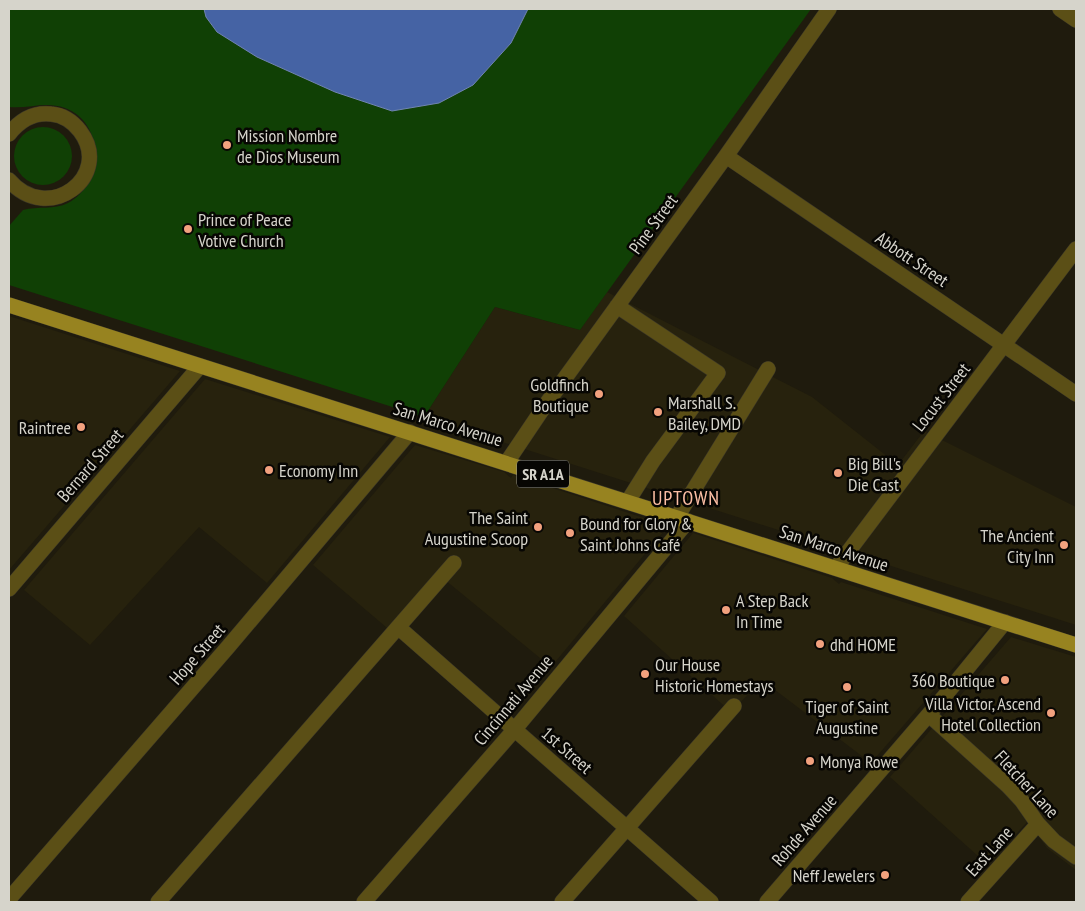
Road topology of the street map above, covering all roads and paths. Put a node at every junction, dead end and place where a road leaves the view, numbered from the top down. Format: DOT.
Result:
graph roads {
  1 [pos="829,9"];
  2 [pos="1060,9"];
  3 [pos="1076,20"];
  4 [pos="10,129"];
  5 [pos="726,156"];
  6 [pos="11,187"];
  7 [pos="1076,249"];
  8 [pos="9,305"];
  9 [pos="617,306"];
  10 [pos="1005,344"];
  11 [pos="200,366"];
  12 [pos="768,370"];
  13 [pos="1076,394"];
  14 [pos="410,432"];
  15 [pos="508,462"];
  16 [pos="628,501"];
  17 [pos="683,519"];
  18 [pos="454,563"];
  19 [pos="836,568"];
  20 [pos="9,589"];
  21 [pos="1005,622"];
  22 [pos="398,627"];
  23 [pos="1076,645"];
  24 [pos="734,706"];
  25 [pos="929,715"];
  26 [pos="514,729"];
  27 [pos="1038,824"];
  28 [pos="626,827"];
  29 [pos="1076,857"];
  30 [pos="9,898"];
  31 [pos="158,902"];
  32 [pos="364,902"];
  33 [pos="562,902"];
  34 [pos="711,902"];
  35 [pos="767,902"];
  36 [pos="968,902"];
  1 -- 5 [label="street, Pine Street"];
  2 -- 3 [label="street"];
  4 -- 6 [label="street"];
  5 -- 9 [label="street, Pine Street"];
  5 -- 10 [label="street, Abbott Street"];
  7 -- 10 [label="street, Locust Street"];
  8 -- 11 [label="main road, San Marco Avenue / SR A1A"];
  9 -- 15 [label="street, Pine Street"];
  9 -- 16 [label="street"];
  10 -- 13 [label="street, Abbott Street"];
  10 -- 19 [label="street, Locust Street"];
  11 -- 14 [label="main road, San Marco Avenue / SR A1A"];
  11 -- 20 [label="street, Bernard Street"];
  12 -- 17 [label="street, Cincinnati Avenue"];
  14 -- 15 [label="main road, San Marco Avenue / SR A1A"];
  14 -- 30 [label="street, Hope Street"];
  15 -- 16 [label="main road, San Marco Avenue / SR A1A"];
  16 -- 17 [label="main road, San Marco Avenue / SR A1A"];
  17 -- 19 [label="main road, San Marco Avenue / SR A1A"];
  17 -- 26 [label="street, Cincinnati Avenue"];
  18 -- 22 [label="street"];
  19 -- 21 [label="main road, San Marco Avenue / SR A1A"];
  21 -- 23 [label="main road, San Marco Avenue / SR A1A"];
  21 -- 25 [label="street, Rohde Avenue"];
  22 -- 26 [label="street, 1st Street"];
  22 -- 31 [label="street"];
  24 -- 28 [label="street"];
  25 -- 27 [label="street, Fletcher Lane"];
  25 -- 35 [label="street, Rohde Avenue"];
  26 -- 28 [label="street, 1st Street"];
  26 -- 32 [label="street, Cincinnati Avenue"];
  27 -- 29 [label="street, Fletcher Lane"];
  27 -- 36 [label="street, East Lane"];
  28 -- 33 [label="street"];
  28 -- 34 [label="street, 1st Street"];
}
